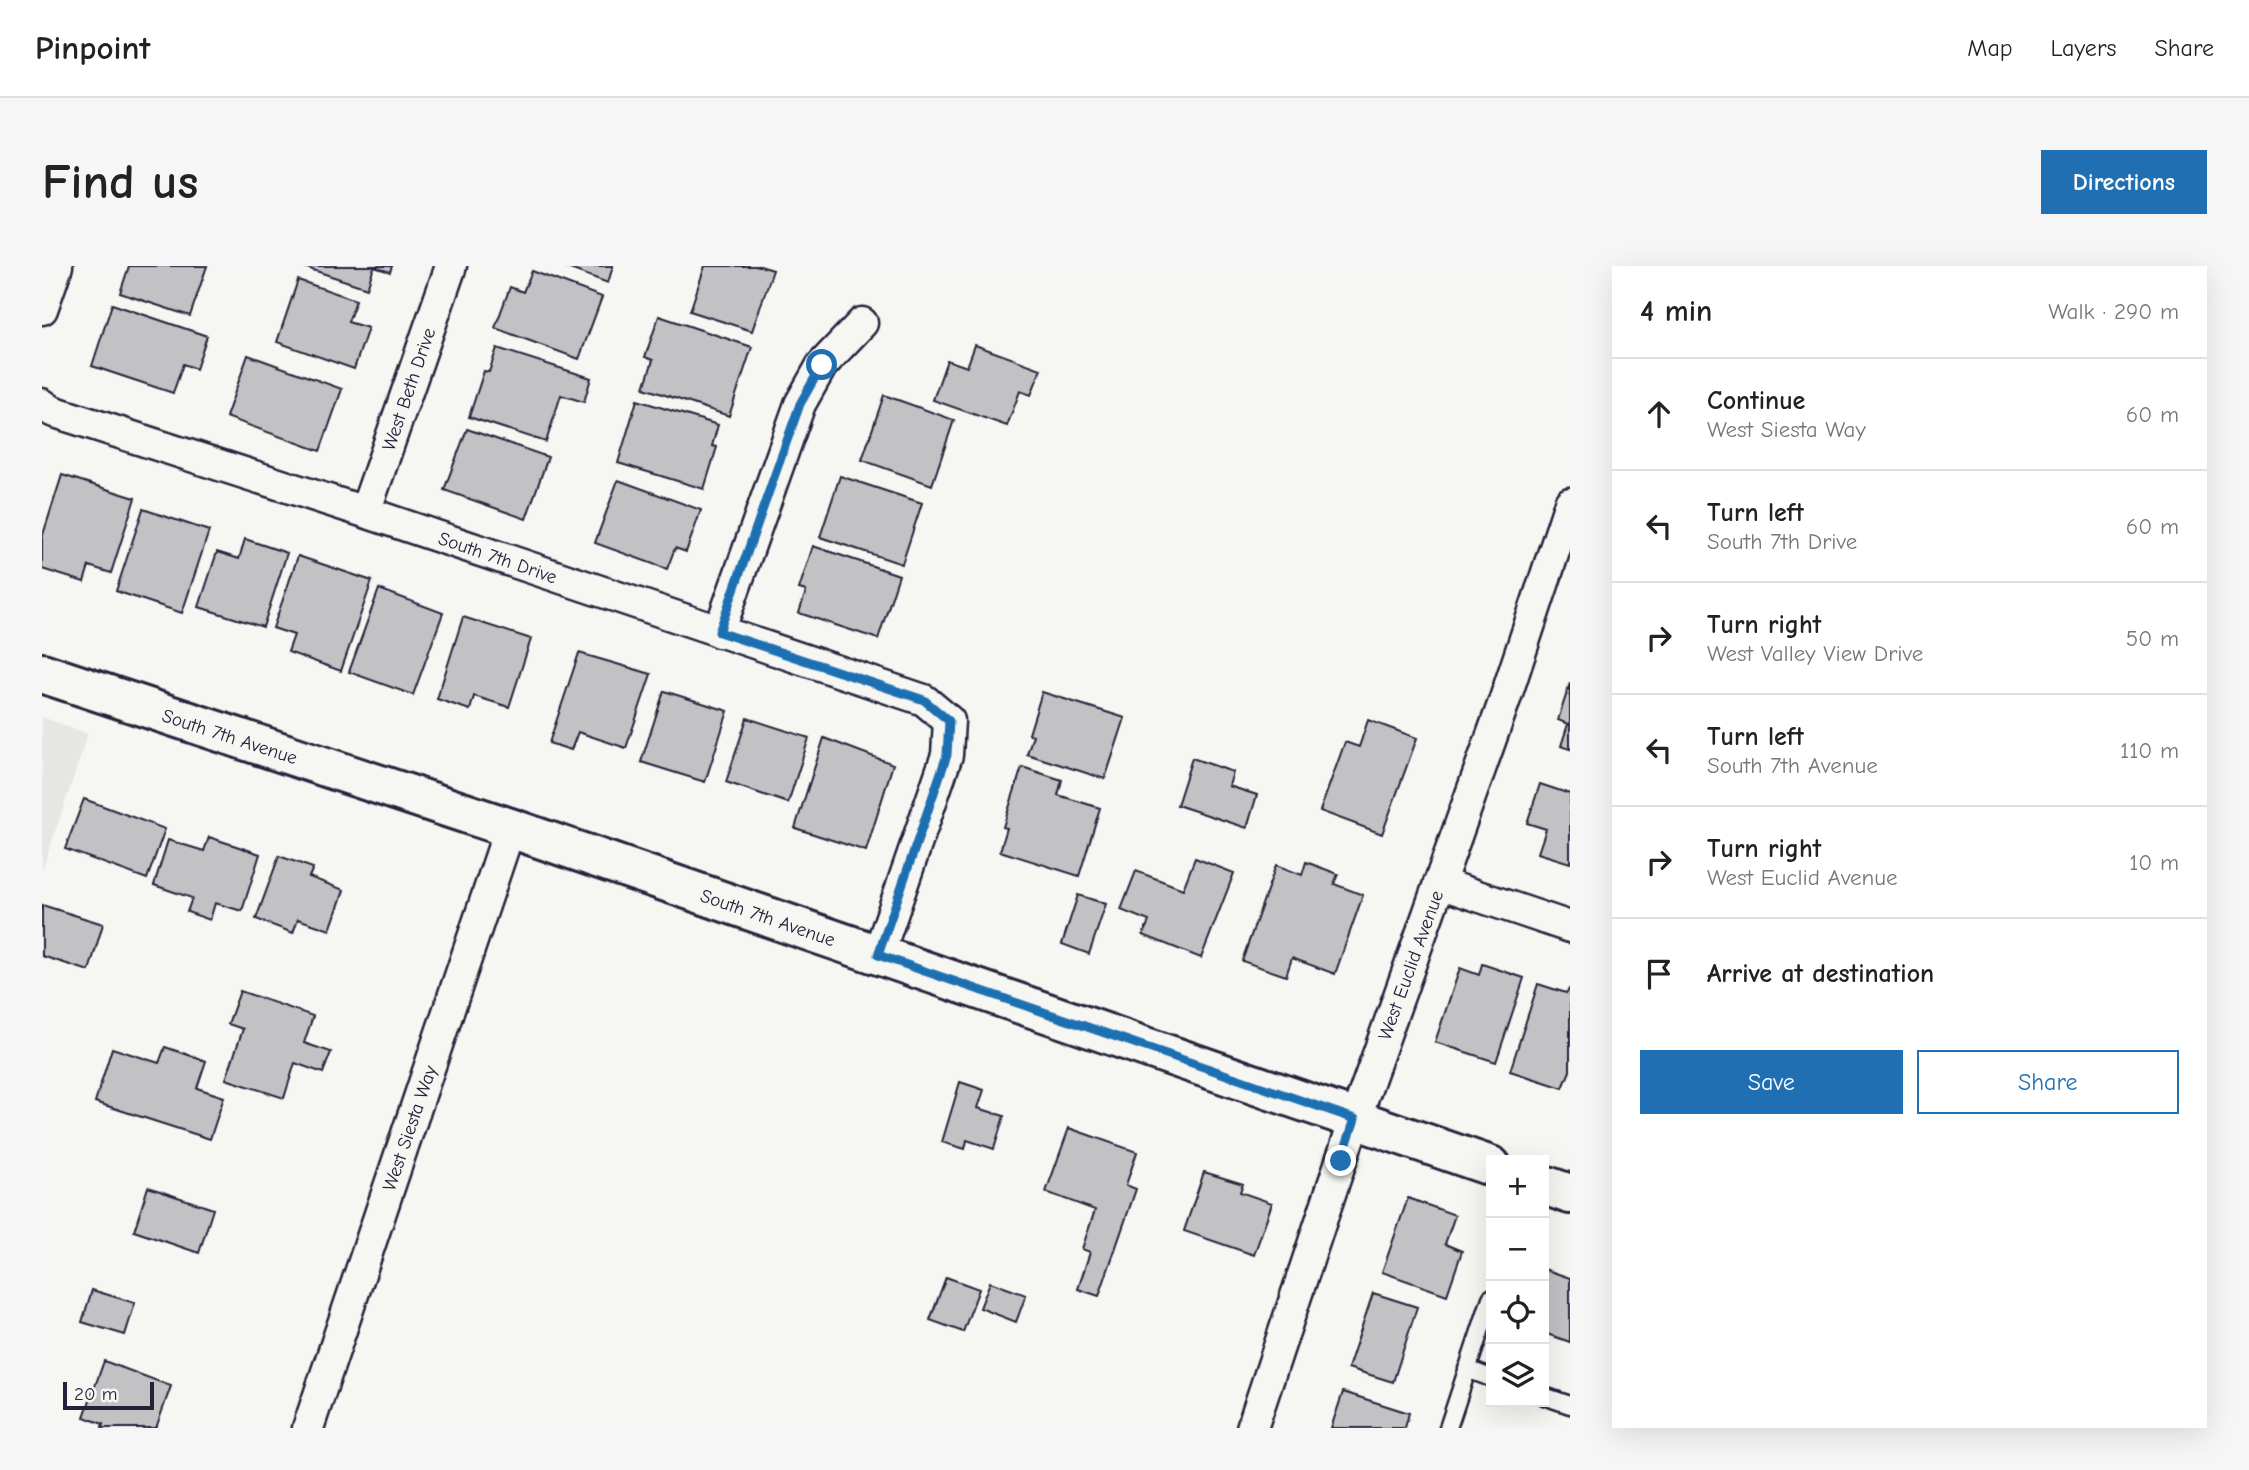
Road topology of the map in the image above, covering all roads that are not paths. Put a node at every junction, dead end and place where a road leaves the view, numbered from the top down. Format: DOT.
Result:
graph roads {
  1 [pos="57,266"];
  2 [pos="451,266"];
  3 [pos="42,309"];
  4 [pos="862,323"];
  5 [pos="42,404"];
  6 [pos="1570,503"];
  7 [pos="365,512"];
  8 [pos="719,632"];
  9 [pos="42,673"];
  10 [pos="510,828"];
  11 [pos="1439,883"];
  12 [pos="1570,927"];
  13 [pos="878,955"];
  14 [pos="1355,1119"];
  15 [pos="1486,1165"];
  16 [pos="1549,1187"];
  17 [pos="1570,1194"];
  18 [pos="1486,1313"];
  19 [pos="1467,1369"];
  20 [pos="1486,1376"];
  21 [pos="1549,1398"];
  22 [pos="1570,1405"];
  23 [pos="308,1428"];
  24 [pos="1252,1428"];
  25 [pos="1448,1428"];
  1 -- 3 [label="street"];
  2 -- 7 [label="street, West Beth Drive"];
  4 -- 8 [label="street"];
  5 -- 7 [label="street, South 7th Drive"];
  6 -- 11 [label="street, West Euclid Avenue"];
  7 -- 8 [label="street, South 7th Drive"];
  8 -- 13 [label="street, South 7th Drive"];
  9 -- 10 [label="street, South 7th Avenue"];
  10 -- 13 [label="street, South 7th Avenue"];
  10 -- 23 [label="street, West Siesta Way"];
  11 -- 12 [label="street"];
  11 -- 14 [label="street, West Euclid Avenue"];
  13 -- 14 [label="street, South 7th Avenue"];
  14 -- 15 [label="street, South 7th Avenue"];
  14 -- 24 [label="street, West Euclid Avenue"];
  16 -- 17 [label="street"];
  18 -- 19 [label="lane"];
  19 -- 20 [label="lane"];
  19 -- 25 [label="lane"];
  21 -- 22 [label="lane"];
}
